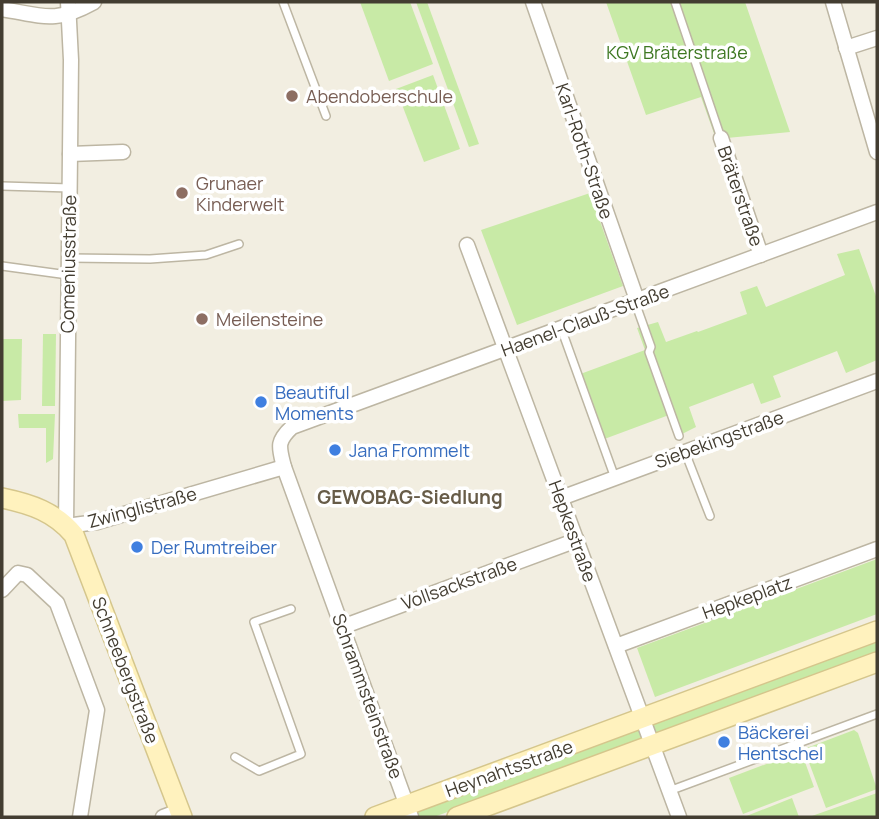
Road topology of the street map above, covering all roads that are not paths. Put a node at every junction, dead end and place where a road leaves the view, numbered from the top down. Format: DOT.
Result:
graph roads {
  1 [pos="94,2"];
  2 [pos="283,2"];
  3 [pos="533,2"];
  4 [pos="675,2"];
  5 [pos="833,2"];
  6 [pos="68,8"];
  7 [pos="3,12"];
  8 [pos="877,38"];
  9 [pos="846,48"];
  10 [pos="326,116"];
  11 [pos="721,138"];
  12 [pos="123,152"];
  13 [pos="877,152"];
  14 [pos="70,154"];
  15 [pos="3,186"];
  16 [pos="70,188"];
  17 [pos="877,212"];
  18 [pos="239,244"];
  19 [pos="467,245"];
  20 [pos="761,255"];
  21 [pos="68,258"];
  22 [pos="2,266"];
  23 [pos="68,275"];
  24 [pos="636,301"];
  25 [pos="561,328"];
  26 [pos="506,349"];
  27 [pos="877,381"];
  28 [pos="680,436"];
  29 [pos="685,452"];
  30 [pos="284,467"];
  31 [pos="615,478"];
  32 [pos="2,498"];
  33 [pos="561,498"];
  34 [pos="709,516"];
  35 [pos="66,526"];
  36 [pos="577,540"];
  37 [pos="877,549"];
  38 [pos="2,590"];
  39 [pos="291,609"];
  40 [pos="342,627"];
  41 [pos="877,631"];
  42 [pos="616,646"];
  43 [pos="877,662"];
  44 [pos="877,714"];
  45 [pos="643,718"];
  46 [pos="652,745"];
  47 [pos="235,757"];
  48 [pos="669,791"];
  49 [pos="409,811"];
  50 [pos="175,815"];
  51 [pos="80,817"];
  52 [pos="374,817"];
  53 [pos="457,817"];
  54 [pos="679,817"];
  1 -- 6 [label="street"];
  2 -- 10 [label="lane"];
  3 -- 24 [label="street, Karl-Roth-Straße"];
  4 -- 11 [label="lane"];
  5 -- 9 [label="street"];
  6 -- 7 [label="street"];
  6 -- 14 [label="street, Comeniusstraße"];
  8 -- 9 [label="street"];
  9 -- 13 [label="street"];
  11 -- 20 [label="street, Bräterstraße"];
  12 -- 14 [label="street"];
  14 -- 16 [label="street, Comeniusstraße"];
  15 -- 16 [label="lane"];
  16 -- 21 [label="street, Comeniusstraße"];
  17 -- 20 [label="street, Haenel-Clauß-Straße"];
  18 -- 21 [label="lane"];
  19 -- 26 [label="street, Hepkestraße"];
  20 -- 24 [label="street, Haenel-Clauß-Straße"];
  21 -- 23 [label="street, Comeniusstraße"];
  22 -- 23 [label="lane"];
  23 -- 35 [label="street, Comeniusstraße"];
  24 -- 25 [label="street, Haenel-Clauß-Straße"];
  24 -- 28 [label="lane"];
  25 -- 26 [label="street, Haenel-Clauß-Straße"];
  25 -- 31 [label="lane"];
  26 -- 30 [label="street, Haenel-Clauß-Straße"];
  26 -- 33 [label="street, Hepkestraße"];
  27 -- 29 [label="street, Siebekingstraße"];
  29 -- 31 [label="street, Siebekingstraße"];
  29 -- 34 [label="lane"];
  30 -- 35 [label="street, Zwinglistraße"];
  30 -- 40 [label="street, Schrammsteinstraße"];
  31 -- 33 [label="street, Siebekingstraße"];
  32 -- 35 [label="street, Zwinglistraße"];
  33 -- 36 [label="street, Hepkestraße"];
  35 -- 50 [label="street, Schneebergstraße"];
  36 -- 40 [label="street, Vollsackstraße"];
  36 -- 42 [label="street, Hepkestraße"];
  37 -- 42 [label="street, Hepkeplatz"];
  38 -- 51 [label="street"];
  39 -- 47 [label="lane"];
  40 -- 49 [label="street, Schrammsteinstraße"];
  41 -- 45 [label="street"];
  42 -- 45 [label="street, Hepkestraße"];
  43 -- 46 [label="street"];
  44 -- 48 [label="lane"];
  45 -- 46 [label="street, Hepkestraße"];
  45 -- 49 [label="street, Heynahtsstraße"];
  46 -- 48 [label="street, Hepkestraße"];
  46 -- 53 [label="street, Heynahtsstraße"];
  48 -- 54 [label="street, Hepkestraße"];
  49 -- 52 [label="street, Heynahtsstraße"];
}
